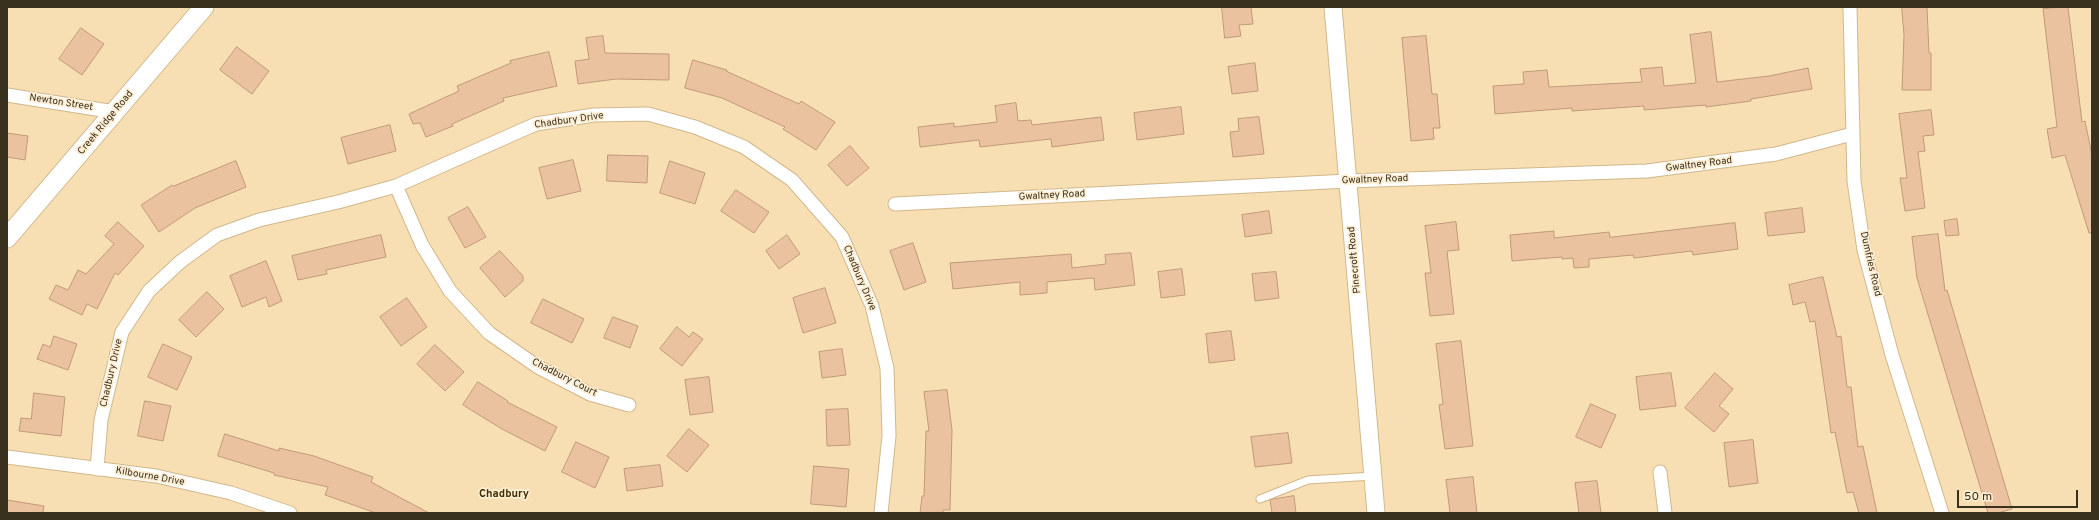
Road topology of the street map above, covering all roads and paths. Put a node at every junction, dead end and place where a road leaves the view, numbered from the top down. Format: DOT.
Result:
graph roads {
  1 [pos="204,7"];
  2 [pos="1333,7"];
  3 [pos="1850,7"];
  4 [pos="7,95"];
  5 [pos="115,112"];
  6 [pos="1852,134"];
  7 [pos="1348,181"];
  8 [pos="396,186"];
  9 [pos="895,204"];
  10 [pos="7,238"];
  11 [pos="629,405"];
  12 [pos="7,457"];
  13 [pos="97,469"];
  14 [pos="1660,472"];
  15 [pos="1373,476"];
  16 [pos="1260,499"];
  17 [pos="290,513"];
  18 [pos="881,513"];
  19 [pos="1376,513"];
  20 [pos="1665,513"];
  21 [pos="1942,513"];
  1 -- 5 [label="main road, Creek Ridge Road"];
  2 -- 7 [label="street, Pinecroft Road"];
  3 -- 6 [label="street, Dumfries Road"];
  4 -- 5 [label="street, Newton Street"];
  5 -- 10 [label="main road, Creek Ridge Road"];
  6 -- 7 [label="street, Gwaltney Road"];
  6 -- 21 [label="street, Dumfries Road"];
  7 -- 9 [label="street, Gwaltney Road"];
  7 -- 15 [label="street, Pinecroft Road"];
  8 -- 11 [label="street, Chadbury Court"];
  8 -- 13 [label="street, Chadbury Drive"];
  8 -- 18 [label="street, Chadbury Drive"];
  12 -- 13 [label="street, Kilbourne Drive"];
  13 -- 17 [label="street, Kilbourne Drive"];
  14 -- 20 [label="street"];
  15 -- 16 [label="lane"];
  15 -- 19 [label="street, Pinecroft Road"];
}
